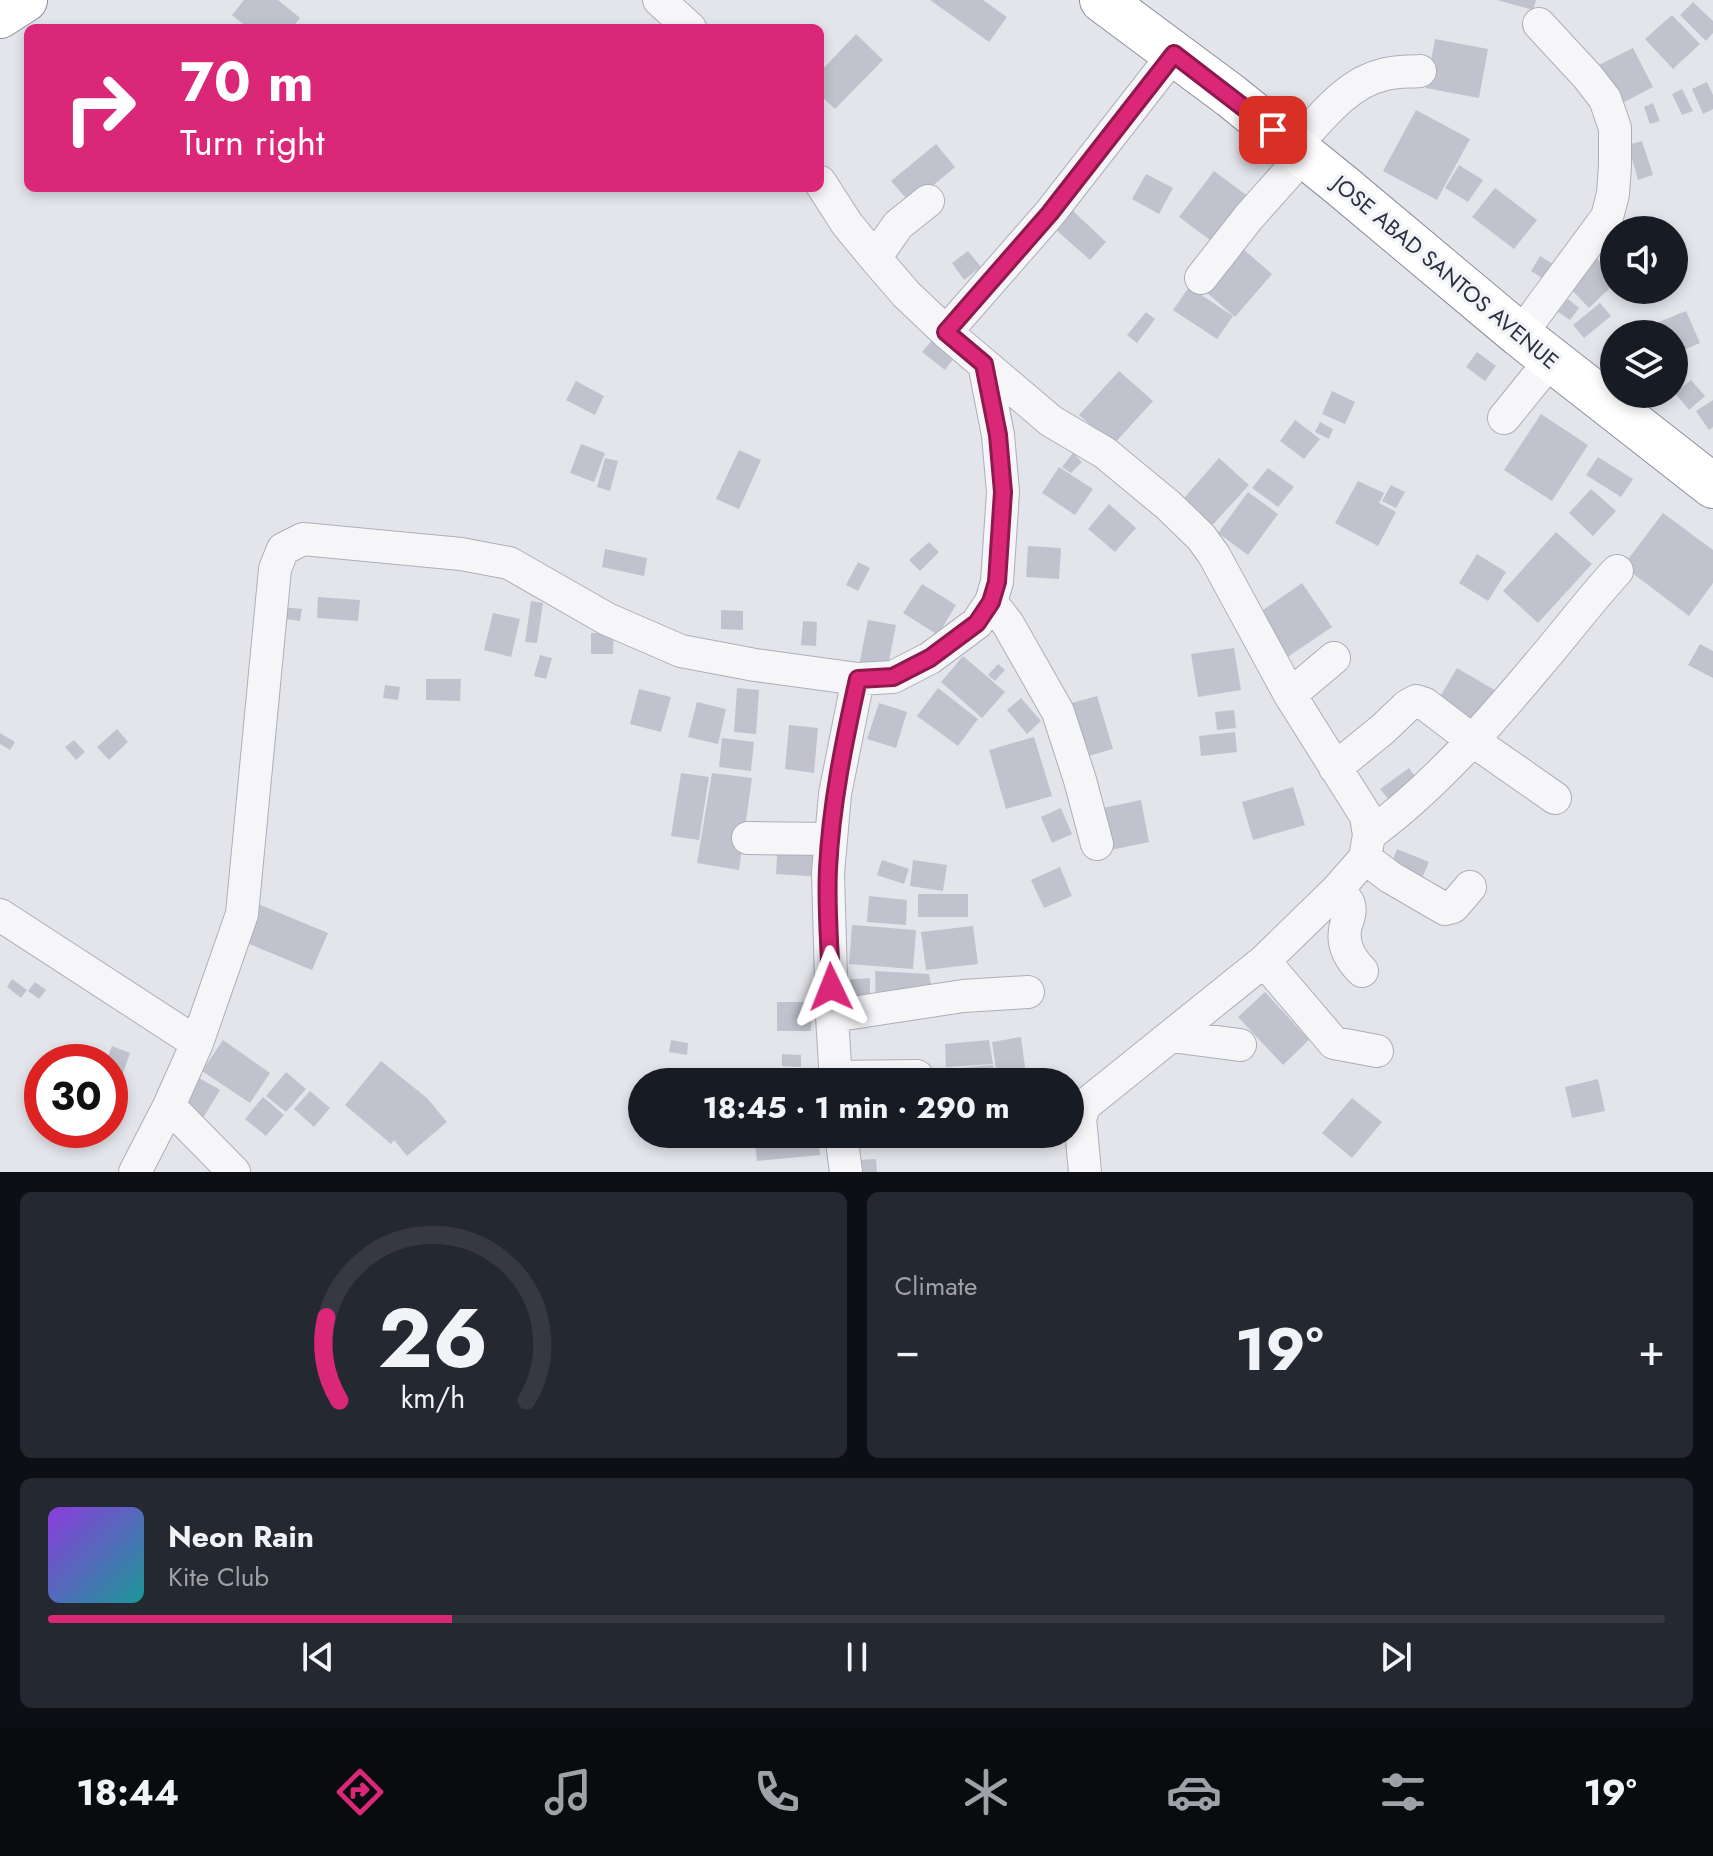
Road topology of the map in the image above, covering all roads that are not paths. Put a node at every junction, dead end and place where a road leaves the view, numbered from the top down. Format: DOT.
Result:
graph roads {
  1 [pos="25,0"];
  2 [pos="659,0"];
  3 [pos="1102,0"];
  4 [pos="0,16"];
  5 [pos="686,24"];
  6 [pos="1539,24"];
  7 [pos="1174,54"];
  8 [pos="1420,71"];
  9 [pos="1299,151"];
  10 [pos="824,188"];
  11 [pos="928,201"];
  12 [pos="875,258"];
  13 [pos="1201,278"];
  14 [pos="946,332"];
  15 [pos="1536,347"];
  16 [pos="984,364"];
  17 [pos="1504,418"];
  18 [pos="1713,486"];
  19 [pos="1617,571"];
  20 [pos="991,602"];
  21 [pos="1334,658"];
  22 [pos="858,679"];
  23 [pos="1290,695"];
  24 [pos="1472,740"];
  25 [pos="1335,768"];
  26 [pos="1555,798"];
  27 [pos="748,838"];
  28 [pos="830,839"];
  29 [pos="1097,844"];
  30 [pos="1367,846"];
  31 [pos="1470,887"];
  32 [pos="1337,890"];
  33 [pos="0,915"];
  34 [pos="1264,961"];
  35 [pos="1362,971"];
  36 [pos="1028,992"];
  37 [pos="832,1016"];
  38 [pos="1171,1036"];
  39 [pos="197,1043"];
  40 [pos="1240,1045"];
  41 [pos="1377,1051"];
  42 [pos="835,1068"];
  43 [pos="169,1106"];
  44 [pos="843,1148"];
  45 [pos="135,1172"];
  46 [pos="234,1172"];
  47 [pos="846,1172"];
  48 [pos="1085,1172"];
  1 -- 4 [label="highway"];
  2 -- 5 [label="street"];
  3 -- 7 [label="highway, JOSE ABAD SANTOS AVENUE"];
  6 -- 15 [label="street"];
  7 -- 9 [label="highway, JOSE ABAD SANTOS AVENUE"];
  7 -- 14 [label="street"];
  8 -- 9 [label="street"];
  9 -- 13 [label="street"];
  9 -- 15 [label="highway, JOSE ABAD SANTOS AVENUE"];
  10 -- 12 [label="street"];
  11 -- 12 [label="street"];
  12 -- 14 [label="street"];
  14 -- 16 [label="street"];
  15 -- 17 [label="street"];
  15 -- 18 [label="highway, JOSE ABAD SANTOS AVENUE"];
  16 -- 20 [label="street"];
  16 -- 23 [label="street"];
  19 -- 24 [label="street"];
  20 -- 22 [label="street"];
  20 -- 29 [label="street"];
  21 -- 23 [label="street"];
  22 -- 28 [label="street"];
  22 -- 39 [label="street"];
  23 -- 25 [label="street"];
  24 -- 25 [label="street"];
  24 -- 26 [label="street"];
  24 -- 30 [label="street"];
  25 -- 30 [label="street"];
  27 -- 28 [label="street"];
  28 -- 37 [label="street"];
  30 -- 31 [label="street"];
  30 -- 32 [label="street"];
  32 -- 34 [label="street"];
  32 -- 35 [label="street"];
  33 -- 39 [label="street"];
  34 -- 38 [label="street"];
  34 -- 41 [label="street"];
  36 -- 37 [label="street"];
  37 -- 42 [label="street"];
  38 -- 40 [label="street"];
  38 -- 48 [label="street"];
  39 -- 43 [label="street"];
  43 -- 45 [label="street"];
  43 -- 46 [label="street"];
  44 -- 47 [label="street"];
}
